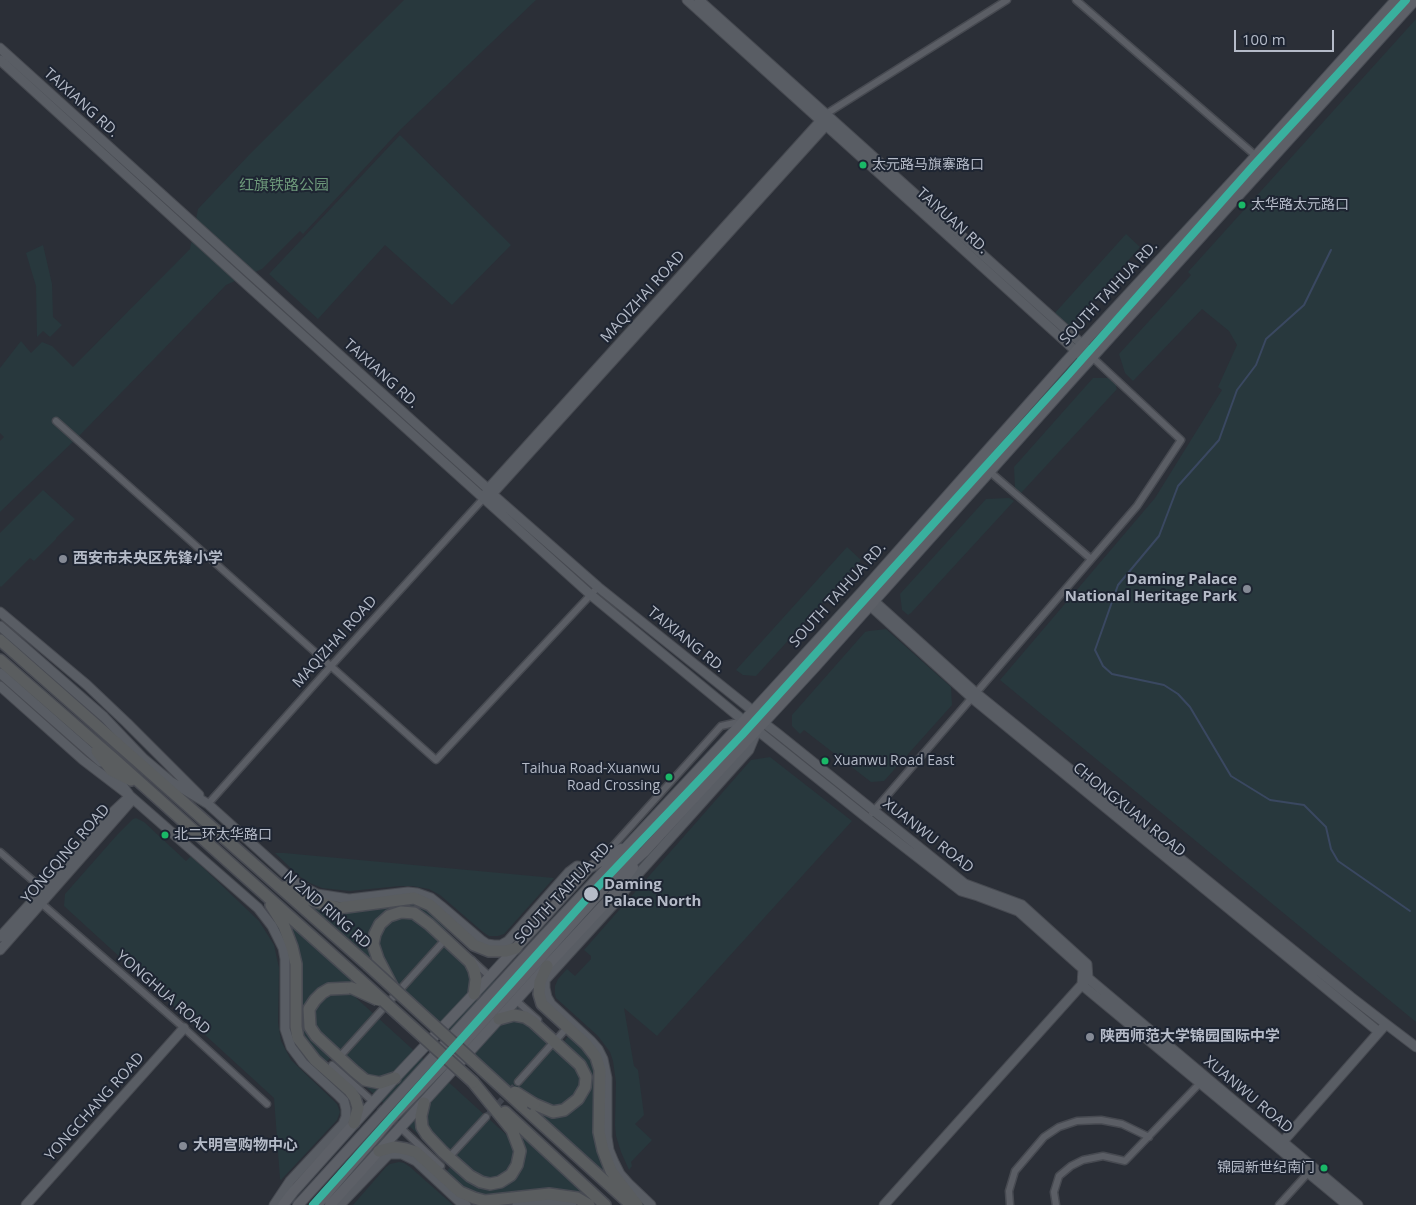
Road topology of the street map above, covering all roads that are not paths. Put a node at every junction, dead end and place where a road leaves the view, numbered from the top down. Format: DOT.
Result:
graph roads {
  1 [pos="687,0"];
  2 [pos="699,0"];
  3 [pos="1007,0"];
  4 [pos="1076,0"];
  5 [pos="1396,0"];
  6 [pos="1415,0"];
  7 [pos="0,48"];
  8 [pos="0,60"];
  9 [pos="826,120"];
  10 [pos="1256,156"];
  11 [pos="1079,348"];
  12 [pos="1090,359"];
  13 [pos="56,422"];
  14 [pos="989,471"];
  15 [pos="488,494"];
  16 [pos="1090,559"];
  17 [pos="598,587"];
  18 [pos="861,593"];
  19 [pos="591,595"];
  20 [pos="873,603"];
  21 [pos="0,612"];
  22 [pos="0,626"];
  23 [pos="0,640"];
  24 [pos="0,660"];
  25 [pos="331,666"];
  26 [pos="0,673"];
  27 [pos="1,690"];
  28 [pos="974,696"];
  29 [pos="753,711"];
  30 [pos="744,721"];
  31 [pos="128,723"];
  32 [pos="761,726"];
  33 [pos="84,733"];
  34 [pos="121,735"];
  35 [pos="137,743"];
  36 [pos="159,755"];
  37 [pos="144,759"];
  38 [pos="111,770"];
  39 [pos="153,775"];
  40 [pos="170,782"];
  41 [pos="144,787"];
  42 [pos="132,797"];
  43 [pos="208,804"];
  44 [pos="874,811"];
  45 [pos="867,818"];
  46 [pos="633,842"];
  47 [pos="0,852"];
  48 [pos="644,852"];
  49 [pos="593,865"];
  50 [pos="268,877"];
  51 [pos="46,892"];
  52 [pos="263,893"];
  53 [pos="41,904"];
  54 [pos="453,931"];
  55 [pos="0,938"];
  56 [pos="446,939"];
  57 [pos="516,948"];
  58 [pos="0,950"];
  59 [pos="373,962"];
  60 [pos="547,966"];
  61 [pos="487,974"];
  62 [pos="1085,981"];
  63 [pos="474,994"];
  64 [pos="520,1003"];
  65 [pos="391,1007"];
  66 [pos="500,1019"];
  67 [pos="1386,1024"];
  68 [pos="184,1028"];
  69 [pos="564,1031"];
  70 [pos="1379,1032"];
  71 [pos="552,1045"];
  72 [pos="1416,1047"];
  73 [pos="342,1054"];
  74 [pos="333,1064"];
  75 [pos="482,1070"];
  76 [pos="395,1078"];
  77 [pos="473,1082"];
  78 [pos="518,1082"];
  79 [pos="1200,1083"];
  80 [pos="370,1099"];
  81 [pos="424,1103"];
  82 [pos="267,1104"];
  83 [pos="486,1117"];
  84 [pos="354,1123"];
  85 [pos="404,1131"];
  86 [pos="1149,1137"];
  87 [pos="1280,1145"];
  88 [pos="379,1152"];
  89 [pos="452,1154"];
  90 [pos="442,1165"];
  91 [pos="1308,1173"];
  92 [pos="26,1205"];
  93 [pos="274,1205"];
  94 [pos="283,1205"];
  95 [pos="298,1205"];
  96 [pos="317,1205"];
  97 [pos="330,1205"];
  98 [pos="340,1205"];
  99 [pos="466,1205"];
  100 [pos="517,1205"];
  101 [pos="572,1205"];
  102 [pos="589,1205"];
  103 [pos="605,1205"];
  104 [pos="631,1205"];
  105 [pos="637,1205"];
  106 [pos="651,1205"];
  107 [pos="884,1205"];
  108 [pos="1010,1205"];
  109 [pos="1056,1205"];
  110 [pos="1279,1205"];
  111 [pos="1347,1205"];
  112 [pos="1358,1205"];
  1 -- 9 [label="street, TAIYUAN RD."];
  2 -- 9 [label="street, TAIYUAN RD."];
  3 -- 9 [label="street"];
  4 -- 10 [label="street"];
  5 -- 10 [label="main road, SOUTH TAIHUA RD."];
  6 -- 12 [label="main road, SOUTH TAIHUA RD."];
  7 -- 15 [label="street, TAIXIANG RD."];
  8 -- 15 [label="street, TAIXIANG RD."];
  9 -- 11 [label="street, TAIYUAN RD."];
  9 -- 15 [label="street, MAQIZHAI ROAD"];
  10 -- 11 [label="main road, SOUTH TAIHUA RD."];
  11 -- 12 [label="street, TAIYUAN RD."];
  11 -- 18 [label="main road, SOUTH TAIHUA RD."];
  12 -- 14 [label="main road, SOUTH TAIHUA RD."];
  12 -- 16 [label="street"];
  13 -- 25 [label="street"];
  14 -- 16 [label="street"];
  14 -- 20 [label="main road, SOUTH TAIHUA RD."];
  15 -- 17 [label="street, TAIXIANG RD."];
  15 -- 19 [label="street, TAIXIANG RD."];
  15 -- 25 [label="street, MAQIZHAI ROAD"];
  16 -- 28 [label="street"];
  17 -- 19 [label="street"];
  17 -- 29 [label="street, TAIXIANG RD."];
  18 -- 20 [label="street, CHONGXUAN ROAD"];
  18 -- 29 [label="main road, SOUTH TAIHUA RD."];
  19 -- 25 [label="street"];
  19 -- 30 [label="street, TAIXIANG RD."];
  20 -- 28 [label="street, CHONGXUAN ROAD"];
  20 -- 32 [label="main road, SOUTH TAIHUA RD."];
  21 -- 31 [label="street"];
  22 -- 34 [label="street"];
  23 -- 39 [label="highway, N 2ND RING RD"];
  24 -- 33 [label="highway, N 2ND RING RD"];
  25 -- 43 [label="street, MAQIZHAI ROAD"];
  26 -- 38 [label="street"];
  27 -- 42 [label="street"];
  28 -- 44 [label="street"];
  28 -- 67 [label="street, CHONGXUAN ROAD"];
  28 -- 70 [label="street, CHONGXUAN ROAD"];
  29 -- 30 [label="main road, SOUTH TAIHUA RD."];
  29 -- 32 [label="street, XUANWU ROAD"];
  30 -- 32 [label="street, XUANWU ROAD"];
  30 -- 46 [label="main road, SOUTH TAIHUA RD."];
  30 -- 49 [label="street"];
  31 -- 35 [label="street"];
  31 -- 36 [label="street"];
  32 -- 44 [label="street, XUANWU ROAD"];
  32 -- 45 [label="street, XUANWU ROAD"];
  32 -- 48 [label="main road, SOUTH TAIHUA RD."];
  32 -- 106 [label="street"];
  33 -- 38 [label="highway"];
  33 -- 41 [label="highway, N 2ND RING RD"];
  34 -- 35 [label="street"];
  34 -- 37 [label="street"];
  35 -- 36 [label="street"];
  35 -- 37 [label="street"];
  36 -- 43 [label="street"];
  37 -- 39 [label="highway"];
  37 -- 40 [label="street"];
  38 -- 41 [label="highway"];
  38 -- 42 [label="street"];
  39 -- 40 [label="highway"];
  39 -- 50 [label="highway, N 2ND RING RD"];
  40 -- 43 [label="street"];
  41 -- 52 [label="highway, N 2ND RING RD"];
  42 -- 51 [label="street, YONGQING ROAD"];
  42 -- 93 [label="street"];
  43 -- 49 [label="street"];
  44 -- 45 [label="street"];
  44 -- 62 [label="street, XUANWU ROAD"];
  45 -- 62 [label="street, XUANWU ROAD"];
  46 -- 49 [label="main road"];
  46 -- 95 [label="main road, SOUTH TAIHUA RD."];
  47 -- 51 [label="street"];
  48 -- 60 [label="main road"];
  48 -- 96 [label="main road, SOUTH TAIHUA RD."];
  49 -- 57 [label="main road"];
  50 -- 57 [label="highway"];
  50 -- 59 [label="highway, N 2ND RING RD"];
  51 -- 53 [label="street, YONGQING ROAD"];
  51 -- 55 [label="street, YONGQING ROAD"];
  52 -- 65 [label="highway, N 2ND RING RD, bridge"];
  52 -- 84 [label="highway"];
  53 -- 58 [label="street, YONGQING ROAD"];
  53 -- 68 [label="street, YONGHUA ROAD"];
  54 -- 56 [label="street"];
  56 -- 61 [label="street"];
  56 -- 73 [label="street"];
  57 -- 63 [label="main road"];
  59 -- 63 [label="highway"];
  59 -- 75 [label="highway, N 2ND RING RD, bridge"];
  60 -- 66 [label="main road"];
  60 -- 105 [label="highway"];
  62 -- 79 [label="street, XUANWU ROAD"];
  62 -- 87 [label="street, XUANWU ROAD"];
  62 -- 107 [label="street"];
  63 -- 76 [label="main road"];
  64 -- 69 [label="street"];
  65 -- 76 [label="highway, bridge"];
  65 -- 77 [label="highway, N 2ND RING RD, bridge"];
  66 -- 75 [label="highway, bridge"];
  66 -- 81 [label="main road"];
  67 -- 70 [label="street"];
  67 -- 72 [label="street, CHONGXUAN ROAD"];
  68 -- 82 [label="street, YONGHUA ROAD"];
  68 -- 92 [label="street, YONGCHANG ROAD"];
  70 -- 87 [label="street"];
  71 -- 78 [label="street"];
  74 -- 80 [label="street"];
  75 -- 104 [label="highway, N 2ND RING RD, bridge"];
  76 -- 84 [label="main road"];
  77 -- 81 [label="highway"];
  77 -- 103 [label="highway, N 2ND RING RD"];
  79 -- 86 [label="street"];
  79 -- 87 [label="street, XUANWU ROAD"];
  81 -- 88 [label="main road"];
  83 -- 89 [label="street"];
  84 -- 94 [label="main road"];
  85 -- 90 [label="street"];
  86 -- 108 [label="street"];
  86 -- 109 [label="street"];
  87 -- 91 [label="street, XUANWU ROAD"];
  87 -- 112 [label="street, XUANWU ROAD"];
  88 -- 97 [label="main road"];
  88 -- 102 [label="highway"];
  91 -- 110 [label="street"];
  91 -- 111 [label="street, XUANWU ROAD"];
  98 -- 99 [label="street"];
  100 -- 101 [label="street"];
}
